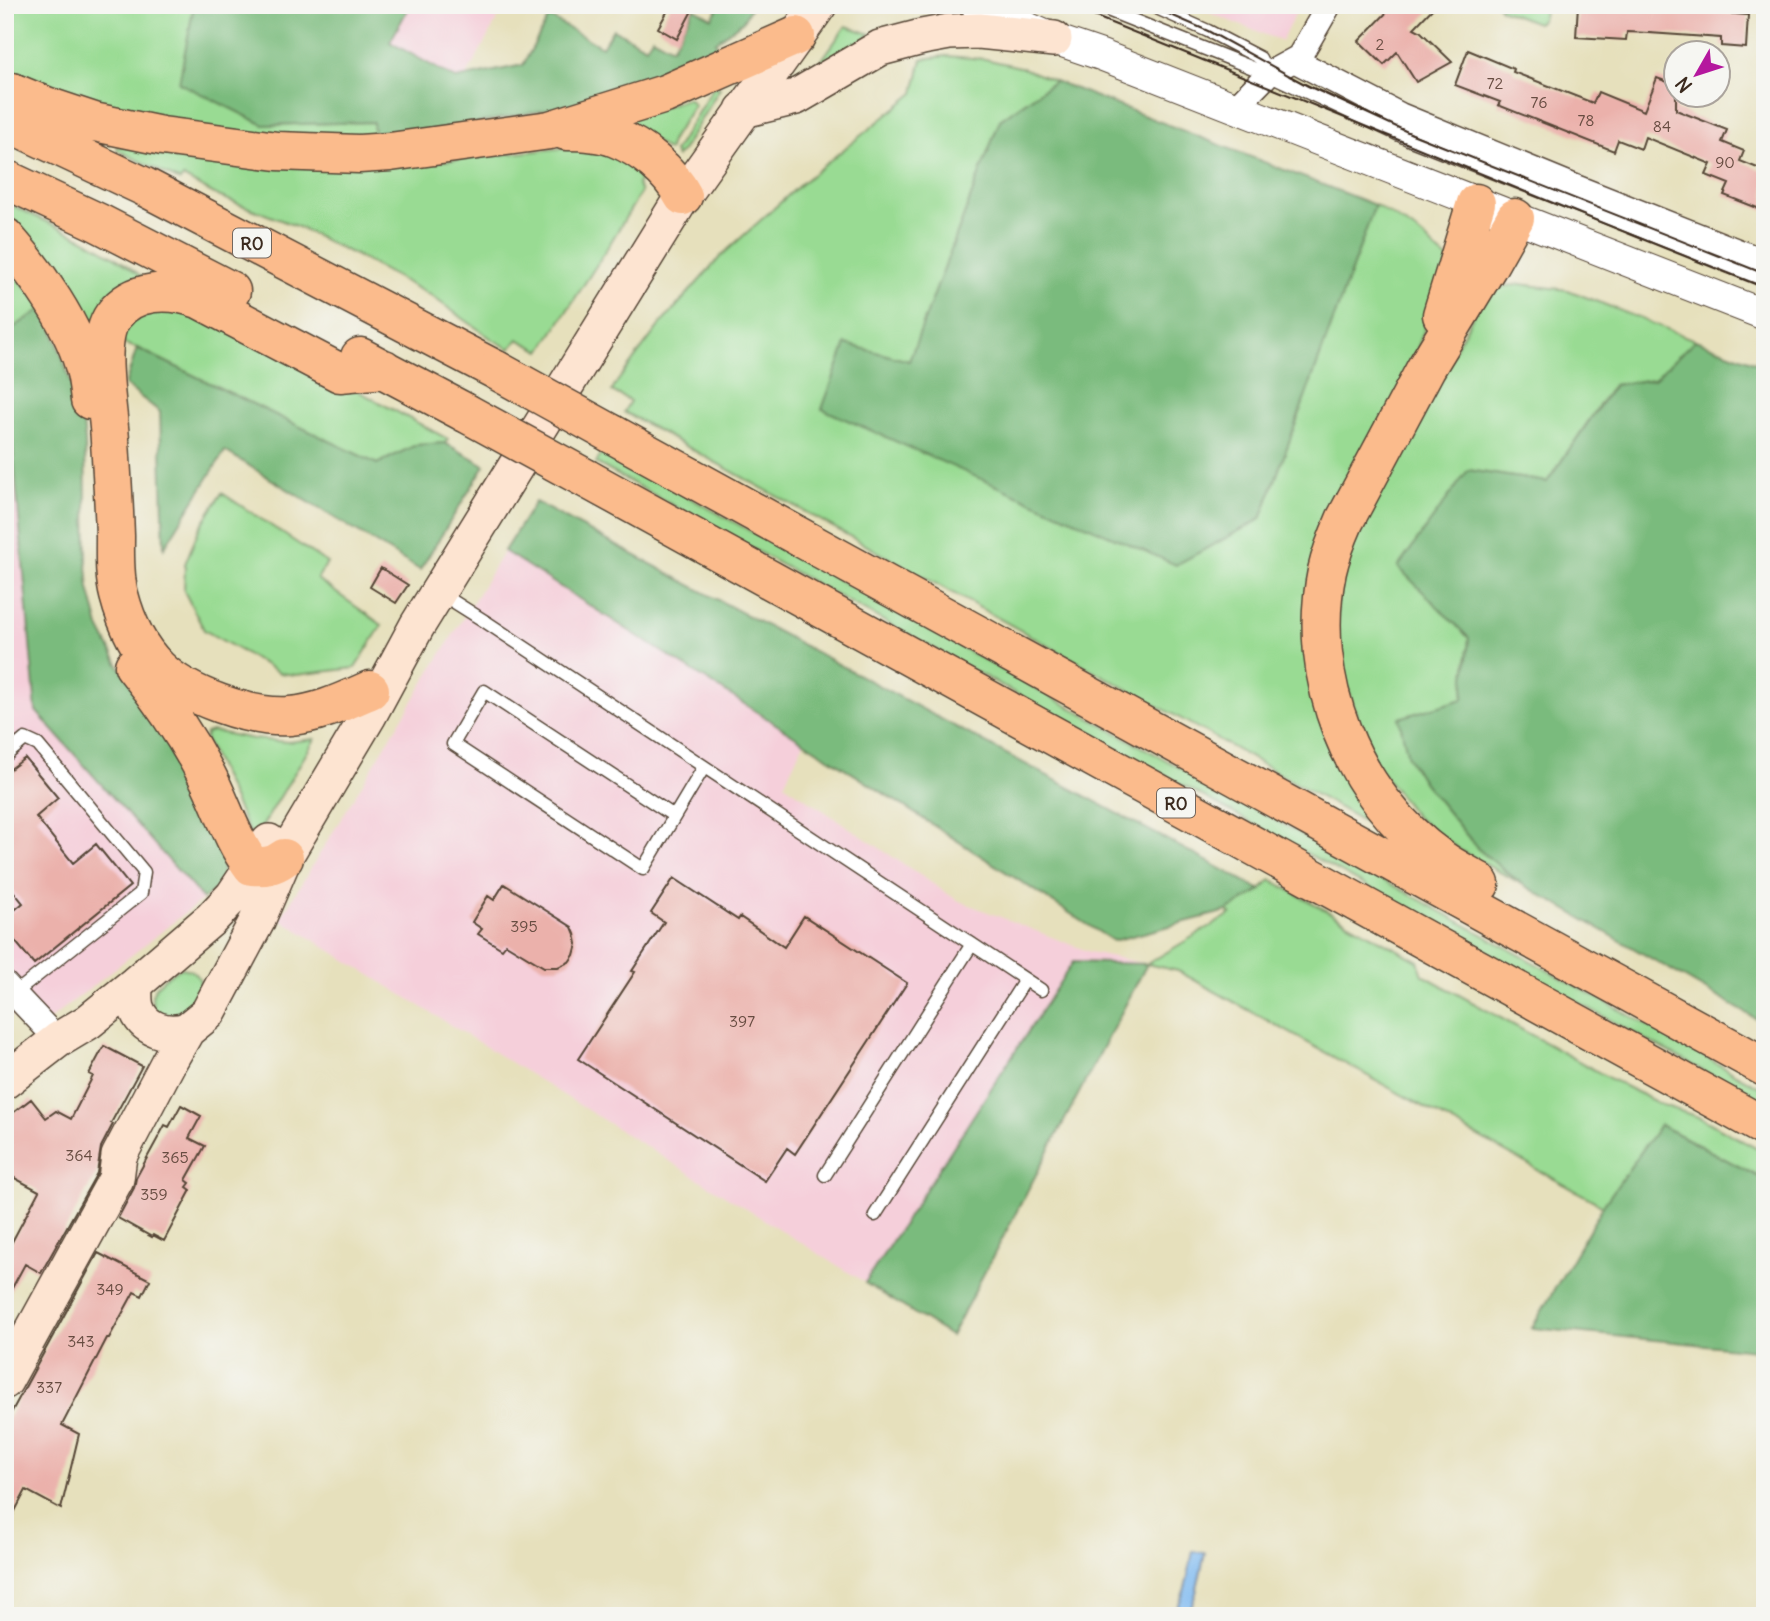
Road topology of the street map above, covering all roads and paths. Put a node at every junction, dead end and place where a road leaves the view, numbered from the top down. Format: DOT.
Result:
graph roads {
  1 [pos="819,5"];
  2 [pos="976,5"];
  3 [pos="1095,5"];
  4 [pos="1150,5"];
  5 [pos="1329,5"];
  6 [pos="796,37"];
  7 [pos="1054,39"];
  8 [pos="1294,60"];
  9 [pos="1268,74"];
  10 [pos="5,92"];
  11 [pos="1234,109"];
  12 [pos="743,110"];
  13 [pos="5,121"];
  14 [pos="550,130"];
  15 [pos="5,179"];
  16 [pos="683,197"];
  17 [pos="1524,201"];
  18 [pos="1476,203"];
  19 [pos="5,237"];
  20 [pos="1765,262"];
  21 [pos="1765,280"];
  22 [pos="1765,315"];
  23 [pos="1426,368"];
  24 [pos="384,369"];
  25 [pos="438,592"];
  26 [pos="417,626"];
  27 [pos="370,690"];
  28 [pos="5,756"];
  29 [pos="704,766"];
  30 [pos="674,816"];
  31 [pos="256,873"];
  32 [pos="1505,924"];
  33 [pos="972,944"];
  34 [pos="169,955"];
  35 [pos="1026,980"];
  36 [pos="135,984"];
  37 [pos="10,989"];
  38 [pos="1041,990"];
  39 [pos="217,997"];
  40 [pos="187,1030"];
  41 [pos="58,1040"];
  42 [pos="1765,1067"];
  43 [pos="5,1081"];
  44 [pos="1765,1127"];
  45 [pos="825,1175"];
  46 [pos="875,1215"];
  47 [pos="5,1381"];
  1 -- 6 [label="main road"];
  2 -- 7 [label="street"];
  3 -- 9 [label="lane"];
  4 -- 9 [label="lane"];
  5 -- 8 [label="street"];
  6 -- 12 [label="main road"];
  6 -- 14 [label="highway"];
  7 -- 11 [label="street"];
  7 -- 12 [label="main road"];
  8 -- 9 [label="street"];
  8 -- 20 [label="street"];
  9 -- 11 [label="street"];
  9 -- 17 [label="lane"];
  10 -- 14 [label="highway"];
  11 -- 18 [label="street"];
  12 -- 16 [label="main road"];
  13 -- 32 [label="highway, R0, bridge"];
  14 -- 16 [label="highway"];
  15 -- 24 [label="highway, R0"];
  16 -- 25 [label="main road"];
  17 -- 18 [label="street"];
  17 -- 21 [label="lane"];
  17 -- 22 [label="street"];
  17 -- 23 [label="highway"];
  18 -- 23 [label="highway"];
  19 -- 31 [label="highway"];
  23 -- 32 [label="highway"];
  24 -- 27 [label="highway"];
  24 -- 44 [label="highway, R0, bridge"];
  25 -- 26 [label="main road"];
  25 -- 29 [label="lane"];
  26 -- 27 [label="main road"];
  26 -- 31 [label="main road"];
  27 -- 31 [label="main road"];
  28 -- 37 [label="lane"];
  29 -- 30 [label="lane"];
  29 -- 33 [label="lane"];
  30 -- 30 [label="lane"];
  31 -- 34 [label="main road"];
  31 -- 39 [label="main road"];
  32 -- 42 [label="highway, R0"];
  33 -- 35 [label="lane"];
  33 -- 45 [label="lane"];
  34 -- 36 [label="main road"];
  34 -- 39 [label="main road"];
  35 -- 38 [label="lane"];
  35 -- 46 [label="lane"];
  36 -- 40 [label="main road"];
  36 -- 41 [label="main road"];
  37 -- 41 [label="street"];
  39 -- 40 [label="main road"];
  40 -- 47 [label="main road"];
  41 -- 43 [label="main road"];
}
